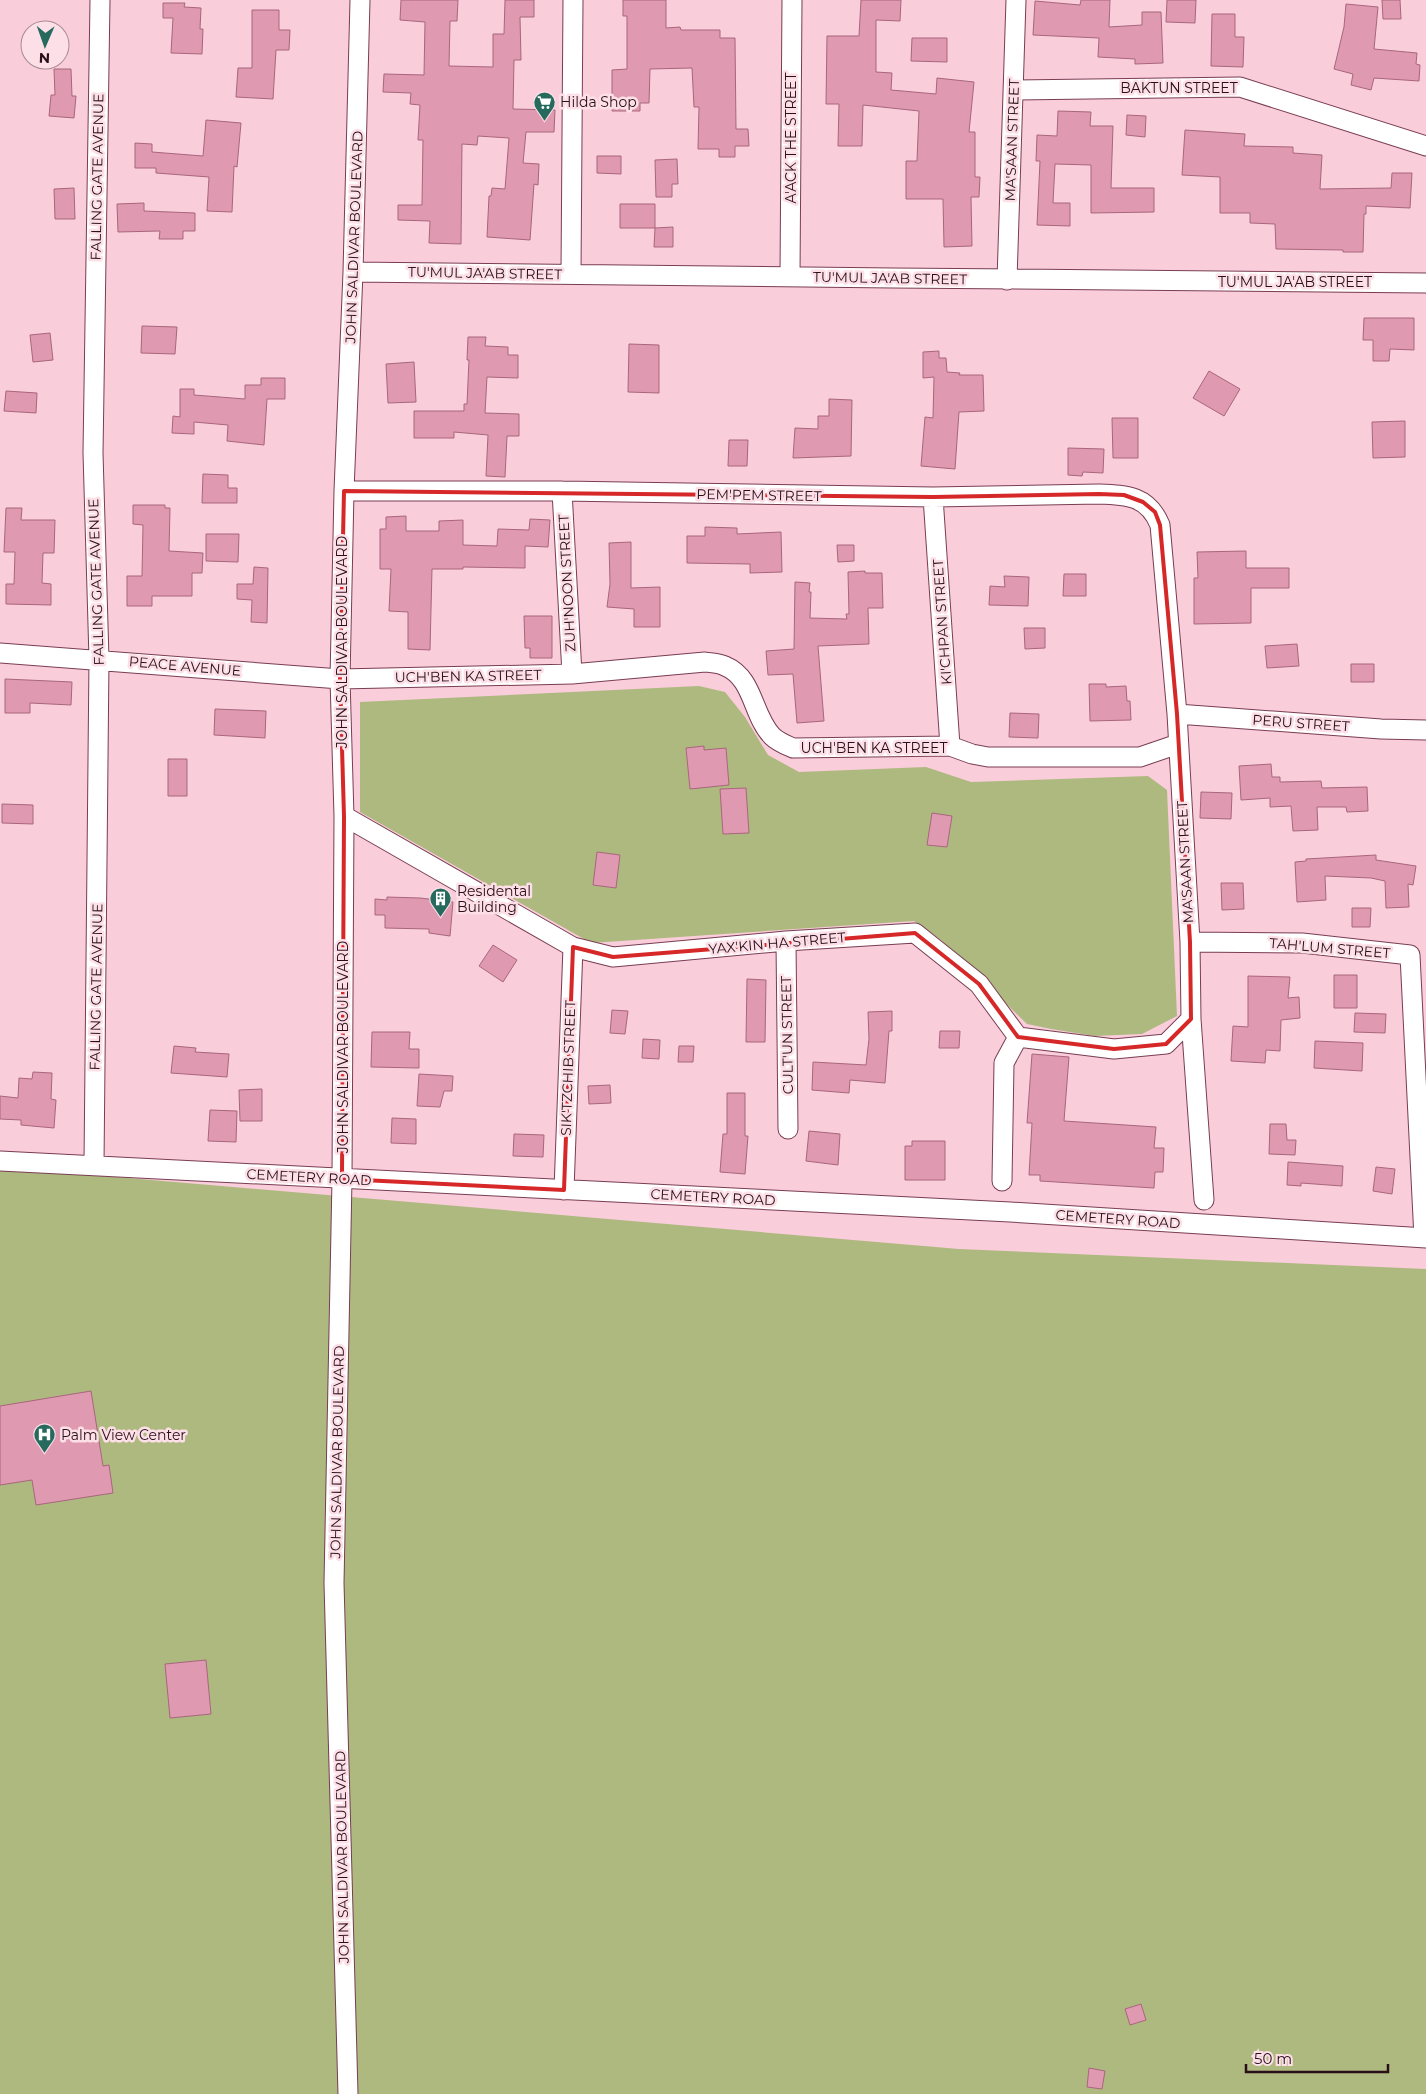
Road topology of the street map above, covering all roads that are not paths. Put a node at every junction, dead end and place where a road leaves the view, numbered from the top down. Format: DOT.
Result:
graph roads {
  1 [pos="100,0"];
  2 [pos="360,0"];
  3 [pos="573,0"];
  4 [pos="792,0"];
  5 [pos="1016,0"];
  6 [pos="1013,90"];
  7 [pos="1426,146"];
  8 [pos="354,272"];
  9 [pos="571,274"];
  10 [pos="790,276"];
  11 [pos="1008,280"];
  12 [pos="1426,283"];
  13 [pos="344,491"];
  14 [pos="562,491"];
  15 [pos="933,497"];
  16 [pos="1160,525"];
  17 [pos="0,653"];
  18 [pos="99,659"];
  19 [pos="572,674"];
  20 [pos="340,678"];
  21 [pos="1177,714"];
  22 [pos="1426,730"];
  23 [pos="1178,744"];
  24 [pos="950,746"];
  25 [pos="344,816"];
  26 [pos="786,941"];
  27 [pos="1190,942"];
  28 [pos="573,947"];
  29 [pos="1191,1020"];
  30 [pos="1018,1037"];
  31 [pos="788,1128"];
  32 [pos="0,1161"];
  33 [pos="94,1164"];
  34 [pos="342,1179"];
  35 [pos="1002,1181"];
  36 [pos="564,1190"];
  37 [pos="1204,1200"];
  38 [pos="1425,1238"];
  39 [pos="348,2094"];
  1 -- 18 [label="street, FALLING GATE AVENUE"];
  2 -- 8 [label="street, JOHN SALDIVAR BOULEVARD"];
  3 -- 9 [label="street"];
  4 -- 10 [label="street, A'ACK THE STREET"];
  5 -- 6 [label="street, MA'SAAN STREET"];
  6 -- 7 [label="street, BAKTUN STREET"];
  6 -- 11 [label="street, MA'SAAN STREET"];
  8 -- 9 [label="street, TU'MUL JA'AB STREET"];
  8 -- 13 [label="street, JOHN SALDIVAR BOULEVARD"];
  9 -- 10 [label="street, TU'MUL JA'AB STREET"];
  10 -- 11 [label="street, TU'MUL JA'AB STREET"];
  11 -- 12 [label="street, TU'MUL JA'AB STREET"];
  13 -- 14 [label="street, PEM'PEM STREET"];
  13 -- 20 [label="street, JOHN SALDIVAR BOULEVARD"];
  14 -- 15 [label="street, PEM'PEM STREET"];
  14 -- 19 [label="street, ZUH'NOON STREET"];
  15 -- 16 [label="street, PEM'PEM STREET"];
  15 -- 24 [label="street, KI'CHPAN STREET"];
  16 -- 21 [label="street, MA'SAAN STREET"];
  17 -- 18 [label="street, PEACE AVENUE"];
  18 -- 20 [label="street, PEACE AVENUE"];
  18 -- 33 [label="street, FALLING GATE AVENUE"];
  19 -- 20 [label="street, UCH'BEN KA STREET"];
  19 -- 24 [label="street, UCH'BEN KA STREET"];
  20 -- 25 [label="street, JOHN SALDIVAR BOULEVARD"];
  21 -- 22 [label="street, PERU STREET"];
  21 -- 23 [label="street, MA'SAAN STREET"];
  23 -- 24 [label="street, UCH'BEN KA STREET"];
  23 -- 27 [label="street, MA'SAAN STREET"];
  25 -- 28 [label="street, YAX'KIN HA STREET"];
  25 -- 34 [label="street, JOHN SALDIVAR BOULEVARD"];
  26 -- 28 [label="street, YAX'KIN HA STREET"];
  26 -- 30 [label="street, YAX'KIN HA STREET"];
  26 -- 31 [label="street, CULT'UN STREET"];
  27 -- 29 [label="street, MA'SAAN STREET"];
  27 -- 38 [label="street, TAH'LUM STREET"];
  28 -- 36 [label="street, SIK'TZCHIB STREET"];
  29 -- 30 [label="street"];
  29 -- 37 [label="street, MA'SAAN STREET"];
  30 -- 35 [label="street"];
  32 -- 33 [label="street, CEMETERY ROAD"];
  33 -- 34 [label="street, CEMETERY ROAD"];
  34 -- 36 [label="street, CEMETERY ROAD"];
  34 -- 39 [label="street, JOHN SALDIVAR BOULEVARD"];
  36 -- 38 [label="street, CEMETERY ROAD"];
}
